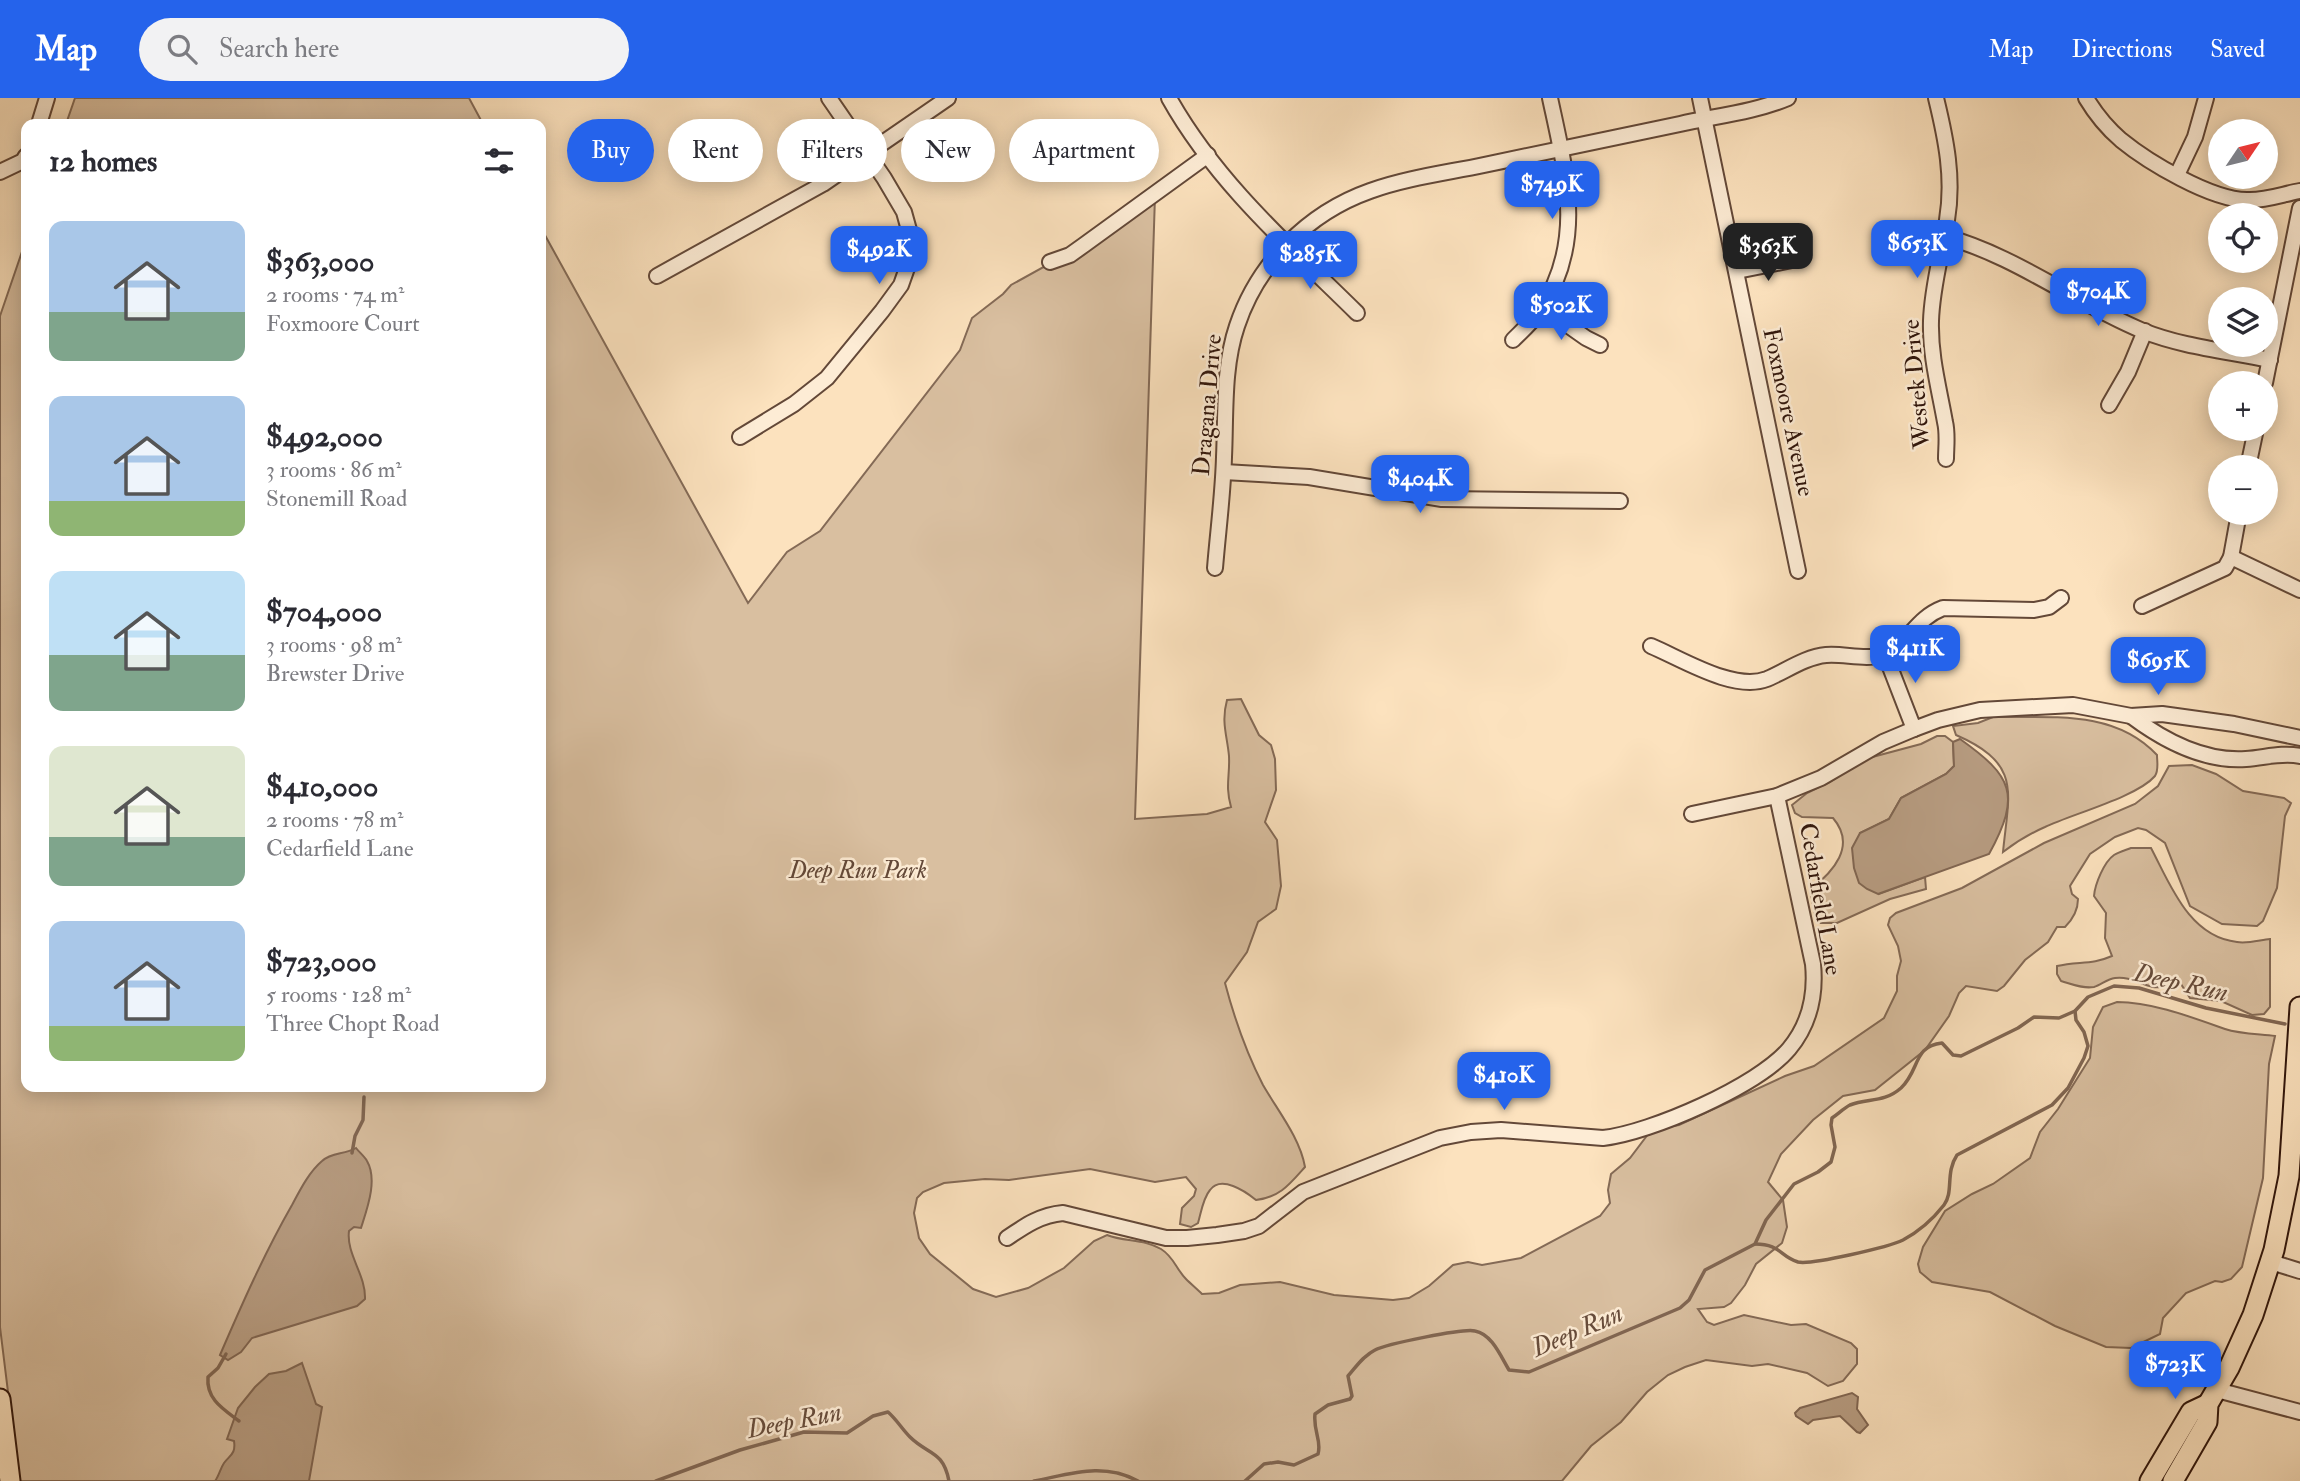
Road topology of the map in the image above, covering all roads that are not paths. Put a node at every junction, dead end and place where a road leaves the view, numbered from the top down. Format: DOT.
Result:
graph roads {
  1 [pos="47,98"];
  2 [pos="829,98"];
  3 [pos="948,98"];
  4 [pos="1169,98"];
  5 [pos="1550,98"];
  6 [pos="1700,98"];
  7 [pos="1788,98"];
  8 [pos="1936,98"];
  9 [pos="2086,98"];
  10 [pos="2206,98"];
  11 [pos="41,119"];
  12 [pos="843,119"];
  13 [pos="1704,119"];
  14 [pos="887,140"];
  15 [pos="1561,149"];
  16 [pos="1208,155"];
  17 [pos="21,162"];
  18 [pos="0,172"];
  19 [pos="2177,175"];
  20 [pos="826,182"];
  21 [pos="886,182"];
  22 [pos="2300,191"];
  23 [pos="2300,208"];
  24 [pos="1944,236"];
  25 [pos="1287,245"];
  26 [pos="1792,260"];
  27 [pos="1050,262"];
  28 [pos="1737,271"];
  29 [pos="656,276"];
  30 [pos="1542,307"];
  31 [pos="1357,313"];
  32 [pos="2144,331"];
  33 [pos="1513,340"];
  34 [pos="1600,345"];
  35 [pos="2270,360"];
  36 [pos="2268,371"];
  37 [pos="2109,405"];
  38 [pos="740,437"];
  39 [pos="1946,459"];
  40 [pos="1224,472"];
  41 [pos="1620,501"];
  42 [pos="2237,525"];
  43 [pos="2231,557"];
  44 [pos="1215,568"];
  45 [pos="1798,571"];
  46 [pos="2300,590"];
  47 [pos="2061,598"];
  48 [pos="2142,606"];
  49 [pos="1651,646"];
  50 [pos="1885,654"];
  51 [pos="2130,716"];
  52 [pos="2185,718"];
  53 [pos="1914,729"];
  54 [pos="2300,738"];
  55 [pos="2176,743"];
  56 [pos="2300,755"];
  57 [pos="1777,796"];
  58 [pos="1692,814"];
  59 [pos="2300,1007"];
  60 [pos="1007,1237"];
  61 [pos="2271,1262"];
  62 [pos="2300,1271"];
  63 [pos="2212,1397"];
  64 [pos="0,1399"];
  65 [pos="2300,1412"];
  66 [pos="2,1426"];
  67 [pos="10,1481"];
  68 [pos="2150,1481"];
  69 [pos="2173,1481"];
  1 -- 11 [label="street"];
  2 -- 12 [label="street"];
  3 -- 14 [label="street"];
  4 -- 16 [label="street"];
  5 -- 15 [label="street"];
  6 -- 13 [label="street, Foxmoore Avenue"];
  7 -- 13 [label="street, Dragana Drive"];
  8 -- 24 [label="street, Westek Drive"];
  9 -- 19 [label="street"];
  10 -- 19 [label="street"];
  13 -- 15 [label="street, Dragana Drive"];
  13 -- 28 [label="street, Foxmoore Avenue"];
  15 -- 25 [label="street, Dragana Drive"];
  15 -- 30 [label="street"];
  16 -- 25 [label="street"];
  16 -- 27 [label="street"];
  17 -- 18 [label="street"];
  19 -- 22 [label="street"];
  20 -- 29 [label="street"];
  21 -- 38 [label="street"];
  23 -- 35 [label="street"];
  24 -- 32 [label="street"];
  24 -- 39 [label="street, Westek Drive"];
  25 -- 31 [label="street"];
  25 -- 40 [label="street, Dragana Drive"];
  26 -- 28 [label="street"];
  28 -- 45 [label="street, Foxmoore Avenue"];
  30 -- 33 [label="street"];
  30 -- 34 [label="street"];
  32 -- 35 [label="street"];
  32 -- 37 [label="street"];
  35 -- 36 [label="street"];
  40 -- 41 [label="street"];
  40 -- 44 [label="street, Dragana Drive"];
  42 -- 43 [label="street"];
  43 -- 46 [label="street"];
  43 -- 48 [label="street"];
  47 -- 50 [label="street"];
  49 -- 50 [label="street"];
  50 -- 53 [label="street"];
  51 -- 52 [label="street"];
  51 -- 53 [label="street"];
  51 -- 55 [label="street"];
  52 -- 54 [label="street"];
  52 -- 55 [label="street"];
  53 -- 57 [label="street"];
  55 -- 56 [label="street"];
  57 -- 58 [label="street"];
  57 -- 60 [label="street, Cedarfield Lane"];
  59 -- 61 [label="main road"];
  61 -- 62 [label="street"];
  61 -- 63 [label="main road"];
  63 -- 65 [label="street"];
  63 -- 68 [label="main road"];
  63 -- 69 [label="main road"];
  64 -- 66 [label="main road"];
  66 -- 67 [label="main road"];
}
